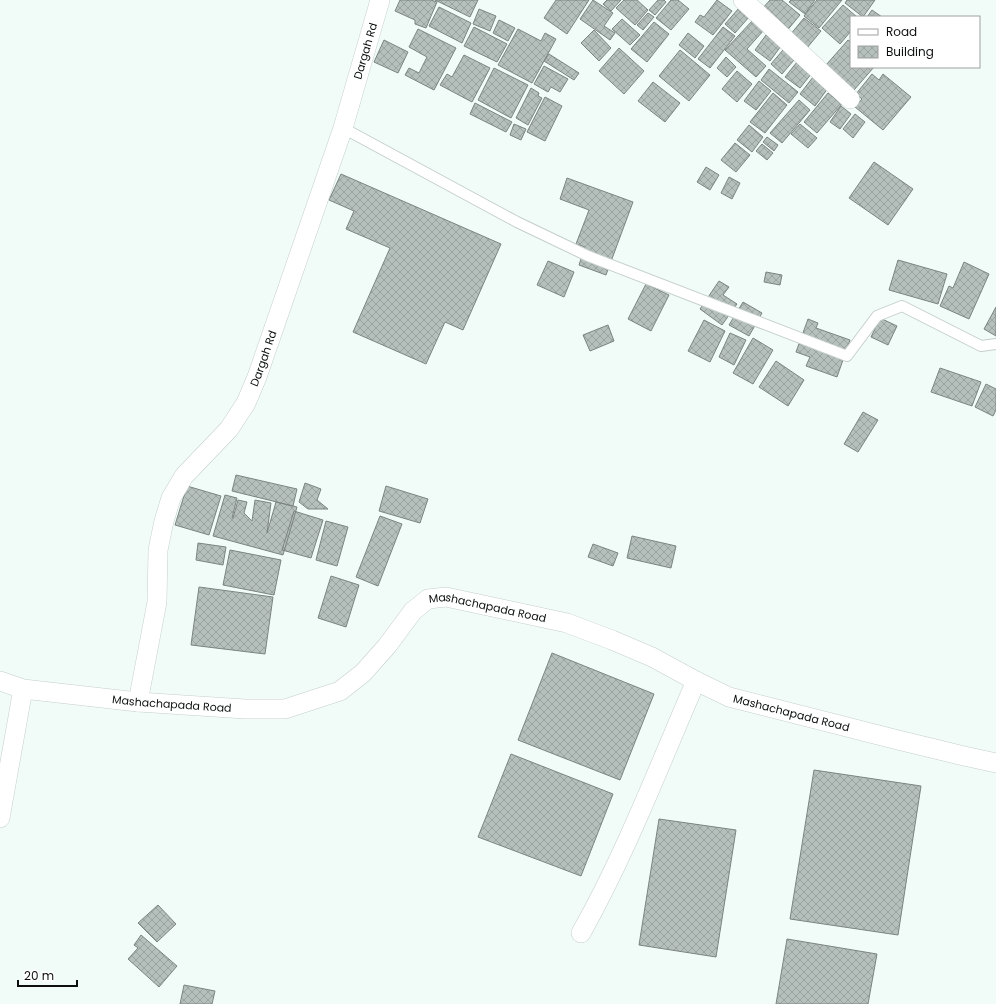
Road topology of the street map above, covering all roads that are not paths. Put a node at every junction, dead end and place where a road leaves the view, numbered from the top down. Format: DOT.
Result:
graph roads {
  1 [pos="380,0"];
  2 [pos="743,0"];
  3 [pos="850,99"];
  4 [pos="343,128"];
  5 [pos="996,344"];
  6 [pos="0,681"];
  7 [pos="696,681"];
  8 [pos="23,689"];
  9 [pos="138,702"];
  10 [pos="996,763"];
  11 [pos="0,818"];
  12 [pos="581,933"];
  1 -- 4 [label="street, Dargah Rd"];
  2 -- 3 [label="street"];
  4 -- 5 [label="lane"];
  4 -- 9 [label="street, Dargah Rd"];
  6 -- 8 [label="street, Mashachapada Road"];
  7 -- 9 [label="street, Mashachapada Road"];
  7 -- 10 [label="street, Mashachapada Road"];
  7 -- 12 [label="street"];
  8 -- 9 [label="street, Mashachapada Road"];
  8 -- 11 [label="street"];
}
